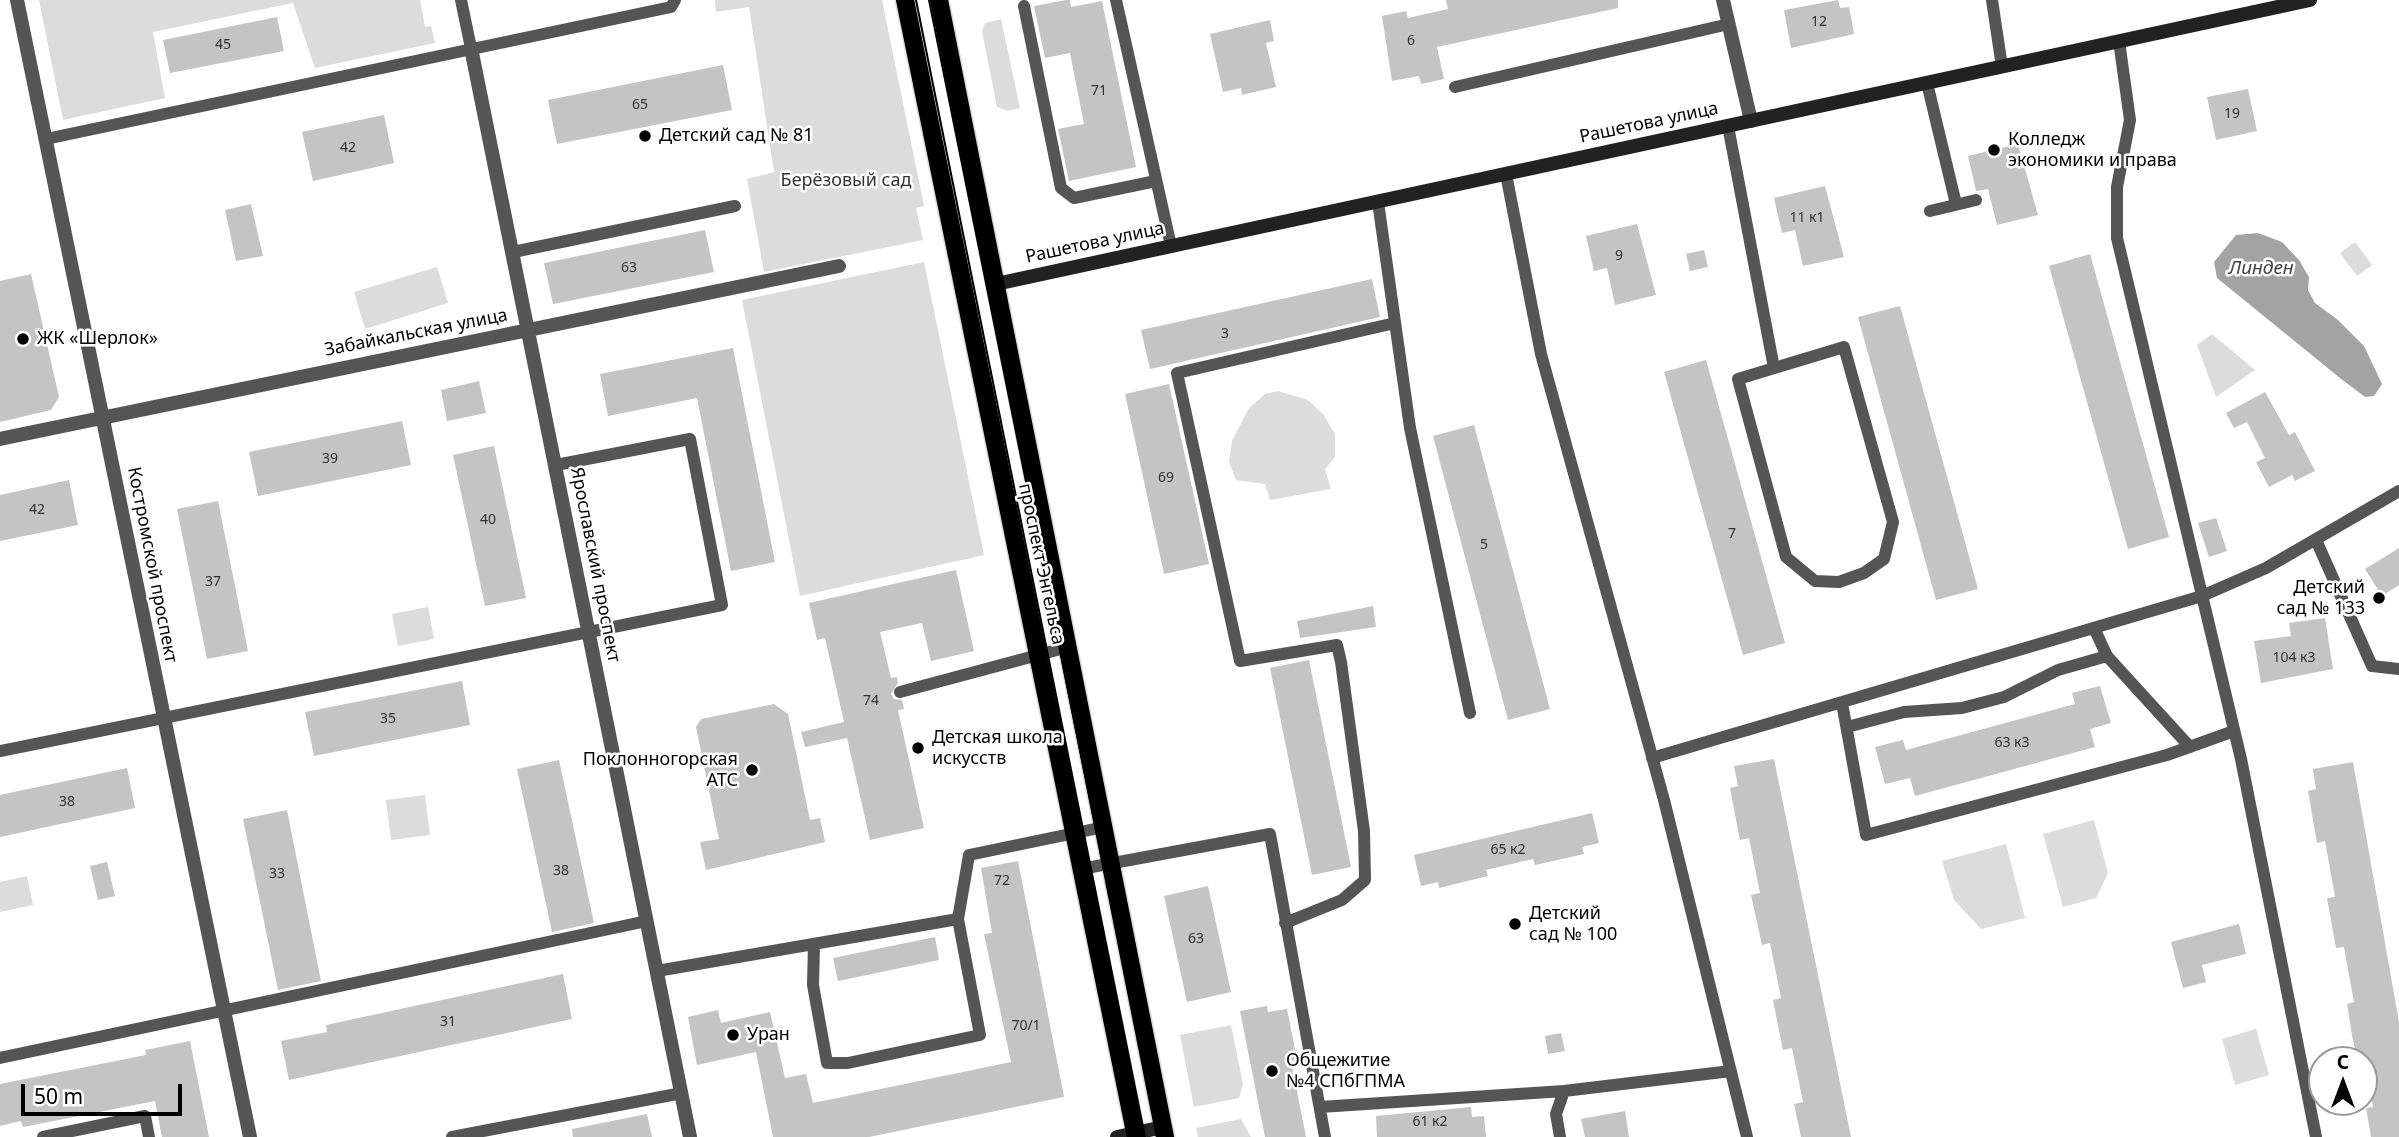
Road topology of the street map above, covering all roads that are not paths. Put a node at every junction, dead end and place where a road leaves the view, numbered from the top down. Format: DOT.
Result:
graph roads {
  1 [pos="17,0"];
  2 [pos="461,0"];
  3 [pos="676,0"];
  4 [pos="905,0"];
  5 [pos="939,0"];
  6 [pos="1116,0"];
  7 [pos="1723,0"];
  8 [pos="1992,0"];
  9 [pos="2310,0"];
  10 [pos="2285,3"];
  11 [pos="2260,5"];
  12 [pos="1024,6"];
  13 [pos="1729,24"];
  14 [pos="2119,41"];
  15 [pos="471,48"];
  16 [pos="2002,67"];
  17 [pos="1927,83"];
  18 [pos="1455,86"];
  19 [pos="1751,121"];
  20 [pos="1728,126"];
  21 [pos="46,139"];
  22 [pos="1506,174"];
  23 [pos="1156,181"];
  24 [pos="1976,200"];
  25 [pos="1378,202"];
  26 [pos="1956,204"];
  27 [pos="735,206"];
  28 [pos="1930,211"];
  29 [pos="1171,246"];
  30 [pos="513,252"];
  31 [pos="839,266"];
  32 [pos="996,284"];
  33 [pos="964,291"];
  34 [pos="1395,323"];
  35 [pos="528,330"];
  36 [pos="1774,368"];
  37 [pos="103,417"];
  38 [pos="0,439"];
  39 [pos="556,465"];
  40 [pos="2399,491"];
  41 [pos="2316,540"];
  42 [pos="2202,596"];
  43 [pos="2094,628"];
  44 [pos="589,633"];
  45 [pos="1068,647"];
  46 [pos="1038,654"];
  47 [pos="2107,656"];
  48 [pos="2399,669"];
  49 [pos="900,692"];
  50 [pos="1842,703"];
  51 [pos="1470,713"];
  52 [pos="163,718"];
  53 [pos="1847,727"];
  54 [pos="2234,731"];
  55 [pos="2190,747"];
  56 [pos="0,751"];
  57 [pos="1652,758"];
  58 [pos="1104,827"];
  59 [pos="1074,834"];
  60 [pos="1111,862"];
  61 [pos="1082,869"];
  62 [pos="958,919"];
  63 [pos="647,921"];
  64 [pos="1285,923"];
  65 [pos="814,945"];
  66 [pos="657,971"];
  67 [pos="224,1010"];
  68 [pos="0,1058"];
  69 [pos="1731,1071"];
  70 [pos="1564,1091"];
  71 [pos="682,1093"];
  72 [pos="1320,1107"];
  73 [pos="1164,1132"];
  74 [pos="1136,1135"];
  75 [pos="43,1137"];
  76 [pos="149,1137"];
  77 [pos="250,1137"];
  78 [pos="452,1137"];
  79 [pos="690,1137"];
  80 [pos="1117,1137"];
  81 [pos="1325,1137"];
  82 [pos="1560,1137"];
  83 [pos="1747,1137"];
  84 [pos="2316,1137"];
  1 -- 21 [label="street, Костромской проспект"];
  2 -- 15 [label="lane, Ярославский проспект"];
  3 -- 15 [label="lane"];
  4 -- 33 [label="main road, проспект Энгельса"];
  5 -- 32 [label="main road, проспект Энгельса"];
  6 -- 23 [label="lane"];
  7 -- 13 [label="street"];
  8 -- 16 [label="lane"];
  9 -- 10 [label="street, Рашетова улица"];
  10 -- 11 [label="street, Рашетова улица"];
  11 -- 14 [label="street, Рашетова улица"];
  12 -- 23 [label="lane"];
  13 -- 18 [label="lane"];
  13 -- 19 [label="street"];
  14 -- 16 [label="street, Рашетова улица"];
  14 -- 42 [label="lane"];
  15 -- 21 [label="lane"];
  15 -- 30 [label="street, Ярославский проспект"];
  16 -- 17 [label="street, Рашетова улица"];
  17 -- 19 [label="street, Рашетова улица"];
  17 -- 26 [label="lane"];
  19 -- 20 [label="street, Рашетова улица"];
  20 -- 22 [label="street, Рашетова улица"];
  20 -- 36 [label="lane"];
  21 -- 37 [label="street, Костромской проспект"];
  22 -- 25 [label="street, Рашетова улица"];
  22 -- 57 [label="lane"];
  23 -- 29 [label="lane"];
  24 -- 26 [label="lane"];
  25 -- 29 [label="street, Рашетова улица"];
  25 -- 34 [label="lane"];
  26 -- 28 [label="lane"];
  27 -- 30 [label="lane"];
  29 -- 32 [label="street, Рашетова улица"];
  30 -- 35 [label="street, Ярославский проспект"];
  31 -- 35 [label="street, Забайкальская улица"];
  32 -- 33 [label="main road"];
  32 -- 45 [label="main road, проспект Энгельса"];
  33 -- 46 [label="main road, проспект Энгельса"];
  34 -- 51 [label="lane"];
  34 -- 64 [label="lane"];
  35 -- 37 [label="street, Забайкальская улица"];
  35 -- 39 [label="street, Ярославский проспект"];
  36 -- 36 [label="lane"];
  37 -- 38 [label="street, Забайкальская улица"];
  37 -- 52 [label="street, Костромской проспект"];
  39 -- 44 [label="street, Ярославский проспект"];
  39 -- 44 [label="lane"];
  40 -- 41 [label="lane"];
  41 -- 42 [label="lane"];
  41 -- 48 [label="lane"];
  42 -- 43 [label="lane"];
  42 -- 54 [label="lane"];
  43 -- 47 [label="lane"];
  43 -- 50 [label="lane"];
  44 -- 52 [label="lane"];
  44 -- 63 [label="street, Ярославский проспект"];
  45 -- 46 [label="lane"];
  45 -- 58 [label="main road, проспект Энгельса"];
  46 -- 49 [label="lane"];
  46 -- 59 [label="main road, проспект Энгельса"];
  47 -- 53 [label="lane"];
  47 -- 55 [label="lane"];
  50 -- 53 [label="lane"];
  50 -- 57 [label="lane"];
  52 -- 56 [label="lane"];
  52 -- 67 [label="street, Костромской проспект"];
  53 -- 55 [label="lane"];
  54 -- 55 [label="lane"];
  54 -- 84 [label="lane"];
  57 -- 69 [label="lane"];
  58 -- 59 [label="lane"];
  58 -- 60 [label="main road, проспект Энгельса"];
  59 -- 61 [label="main road, проспект Энгельса"];
  59 -- 62 [label="lane"];
  60 -- 61 [label="lane"];
  60 -- 64 [label="lane"];
  60 -- 73 [label="main road, проспект Энгельса"];
  61 -- 74 [label="main road, проспект Энгельса"];
  62 -- 65 [label="lane"];
  62 -- 65 [label="lane"];
  63 -- 66 [label="street, Ярославский проспект"];
  63 -- 67 [label="lane"];
  64 -- 72 [label="lane"];
  65 -- 66 [label="lane"];
  66 -- 71 [label="street, Ярославский проспект"];
  67 -- 68 [label="lane"];
  67 -- 77 [label="street, Костромской проспект"];
  69 -- 70 [label="lane"];
  69 -- 83 [label="lane"];
  70 -- 72 [label="lane"];
  70 -- 82 [label="lane"];
  71 -- 78 [label="lane"];
  71 -- 79 [label="street, Ярославский проспект"];
  72 -- 81 [label="lane"];
  73 -- 74 [label="street"];
  74 -- 80 [label="street"];
  75 -- 76 [label="lane"];
}
